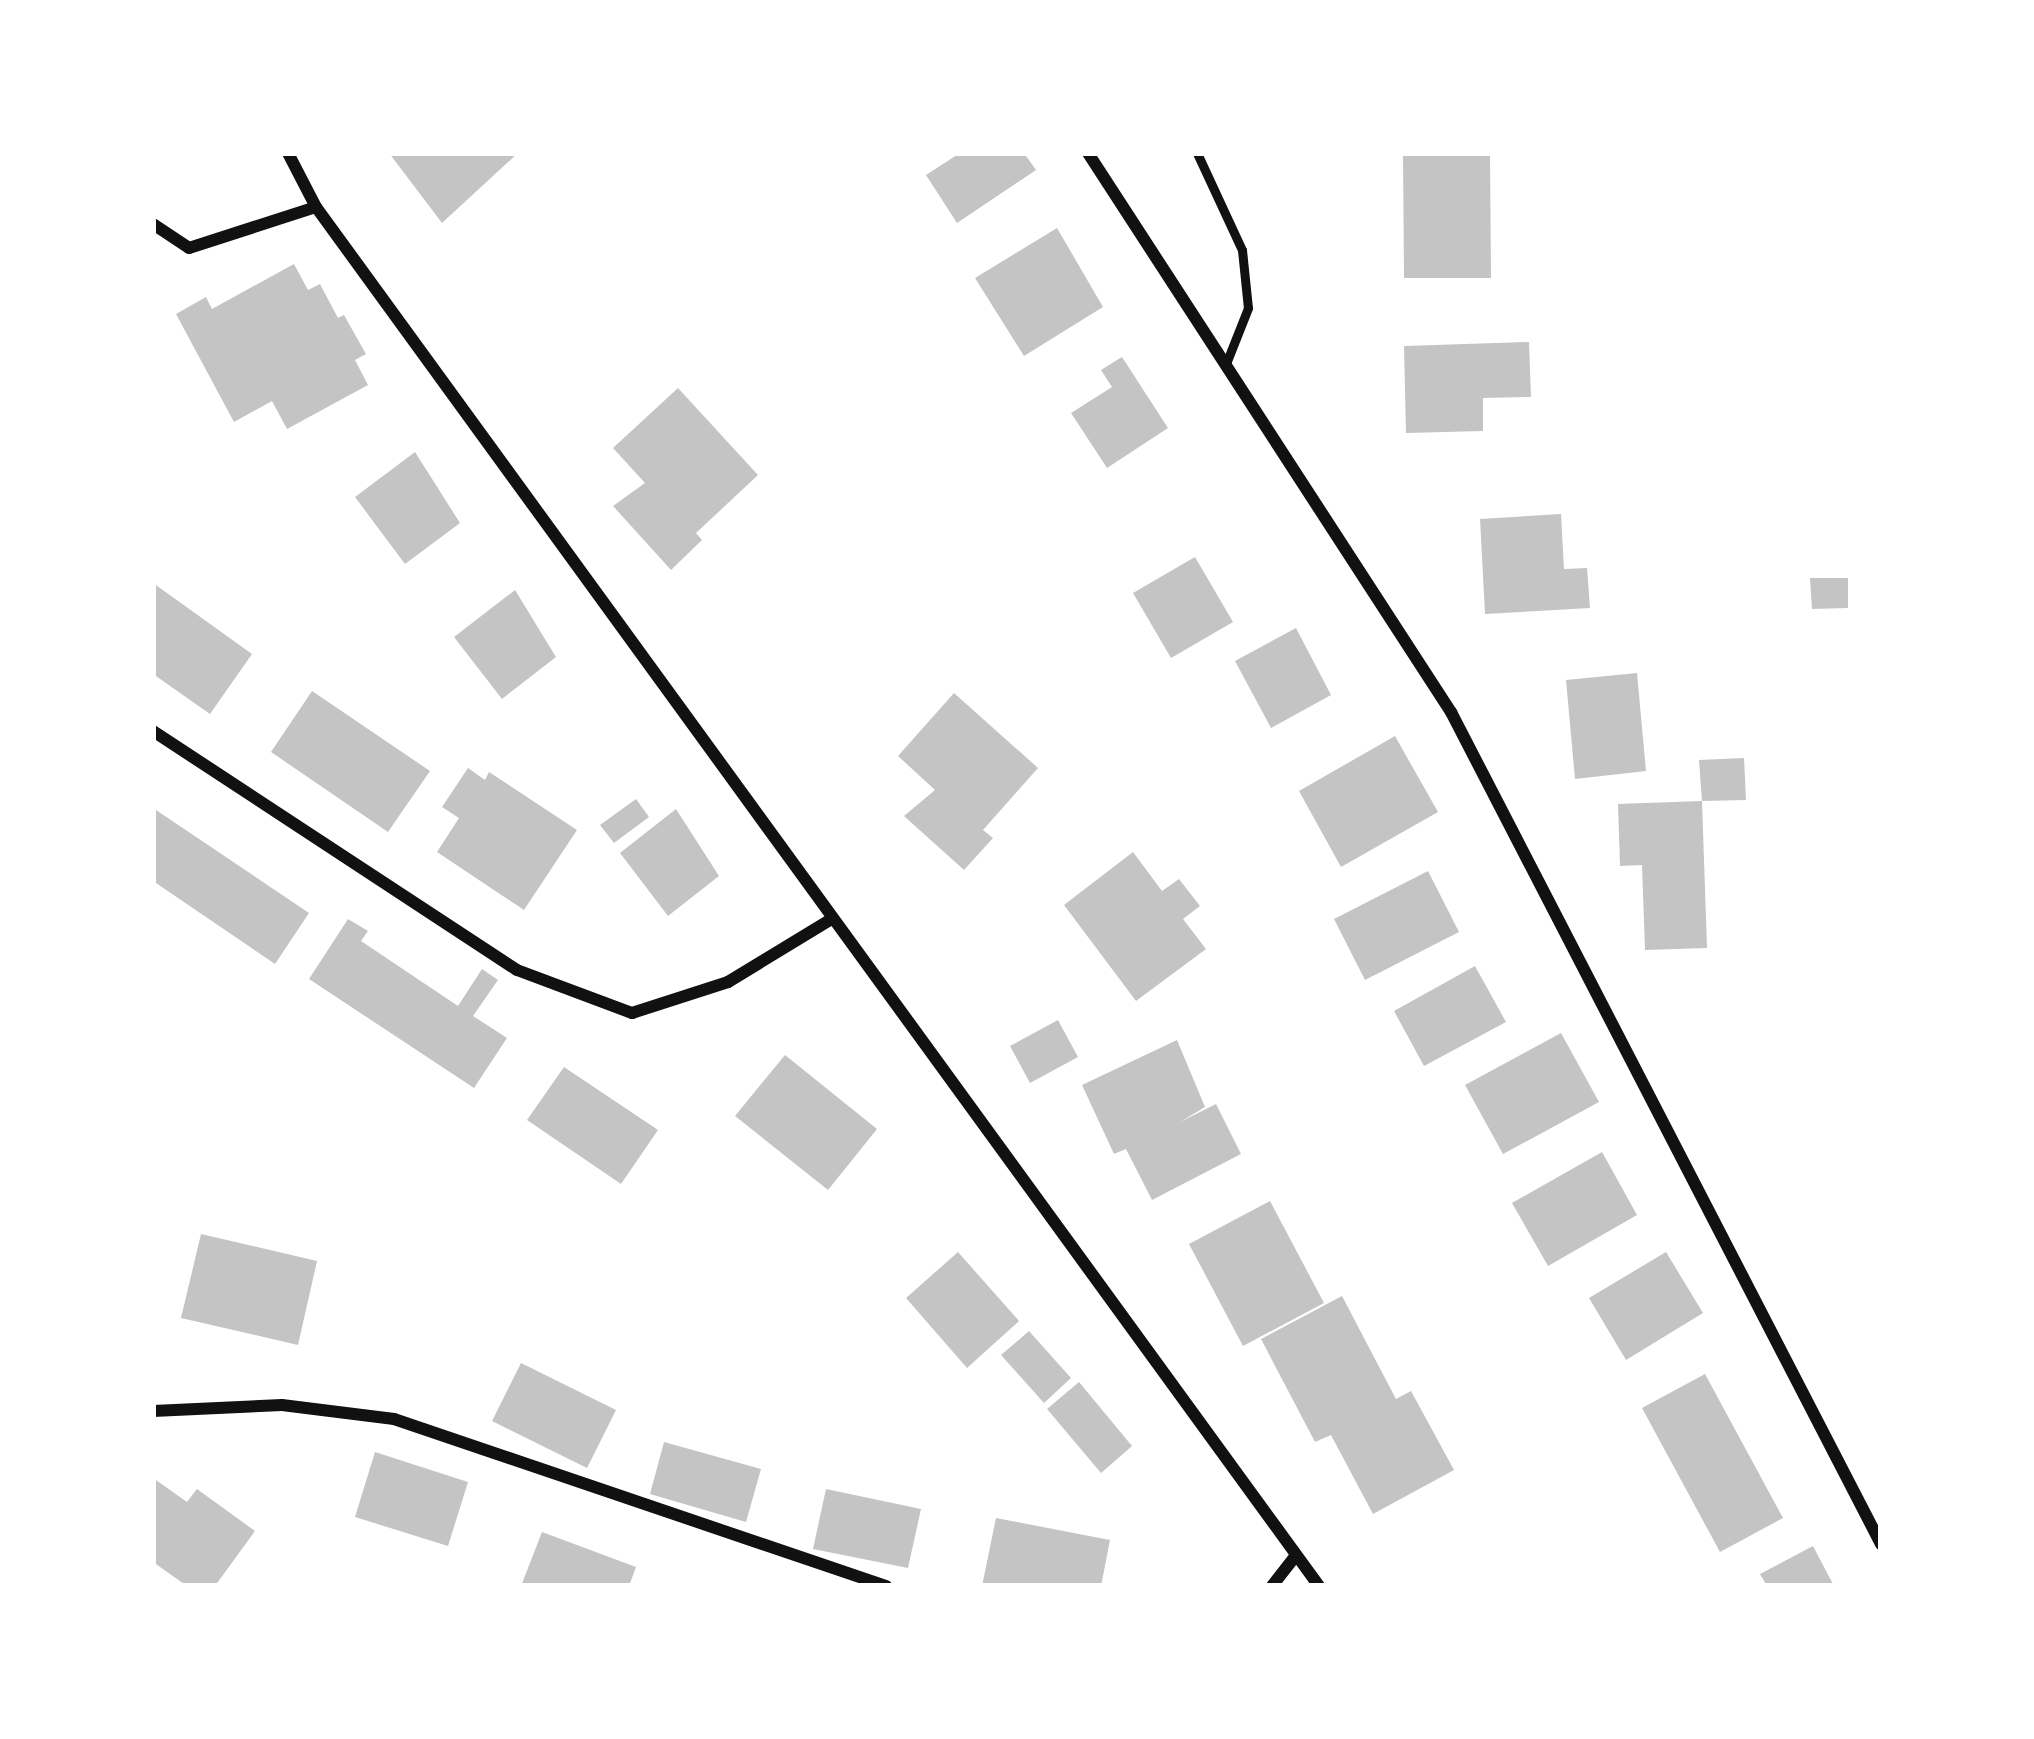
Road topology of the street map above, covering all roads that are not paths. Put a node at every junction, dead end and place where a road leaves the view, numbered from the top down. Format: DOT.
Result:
graph roads {
  1 [pos="288,153"];
  2 [pos="1088,153"];
  3 [pos="1197,153"];
  4 [pos="316,208"];
  5 [pos="153,224"];
  6 [pos="1227,361"];
  7 [pos="153,731"];
  8 [pos="830,920"];
  9 [pos="153,1412"];
  10 [pos="1881,1544"];
  11 [pos="1296,1555"];
  12 [pos="886,1586"];
  13 [pos="1272,1586"];
  14 [pos="1319,1586"];
  1 -- 4 [label="street"];
  2 -- 6 [label="street"];
  3 -- 6 [label="lane"];
  4 -- 5 [label="street"];
  4 -- 8 [label="street"];
  6 -- 10 [label="street"];
  7 -- 8 [label="street"];
  8 -- 11 [label="street"];
  9 -- 12 [label="street"];
  11 -- 13 [label="street"];
  11 -- 14 [label="street"];
}
